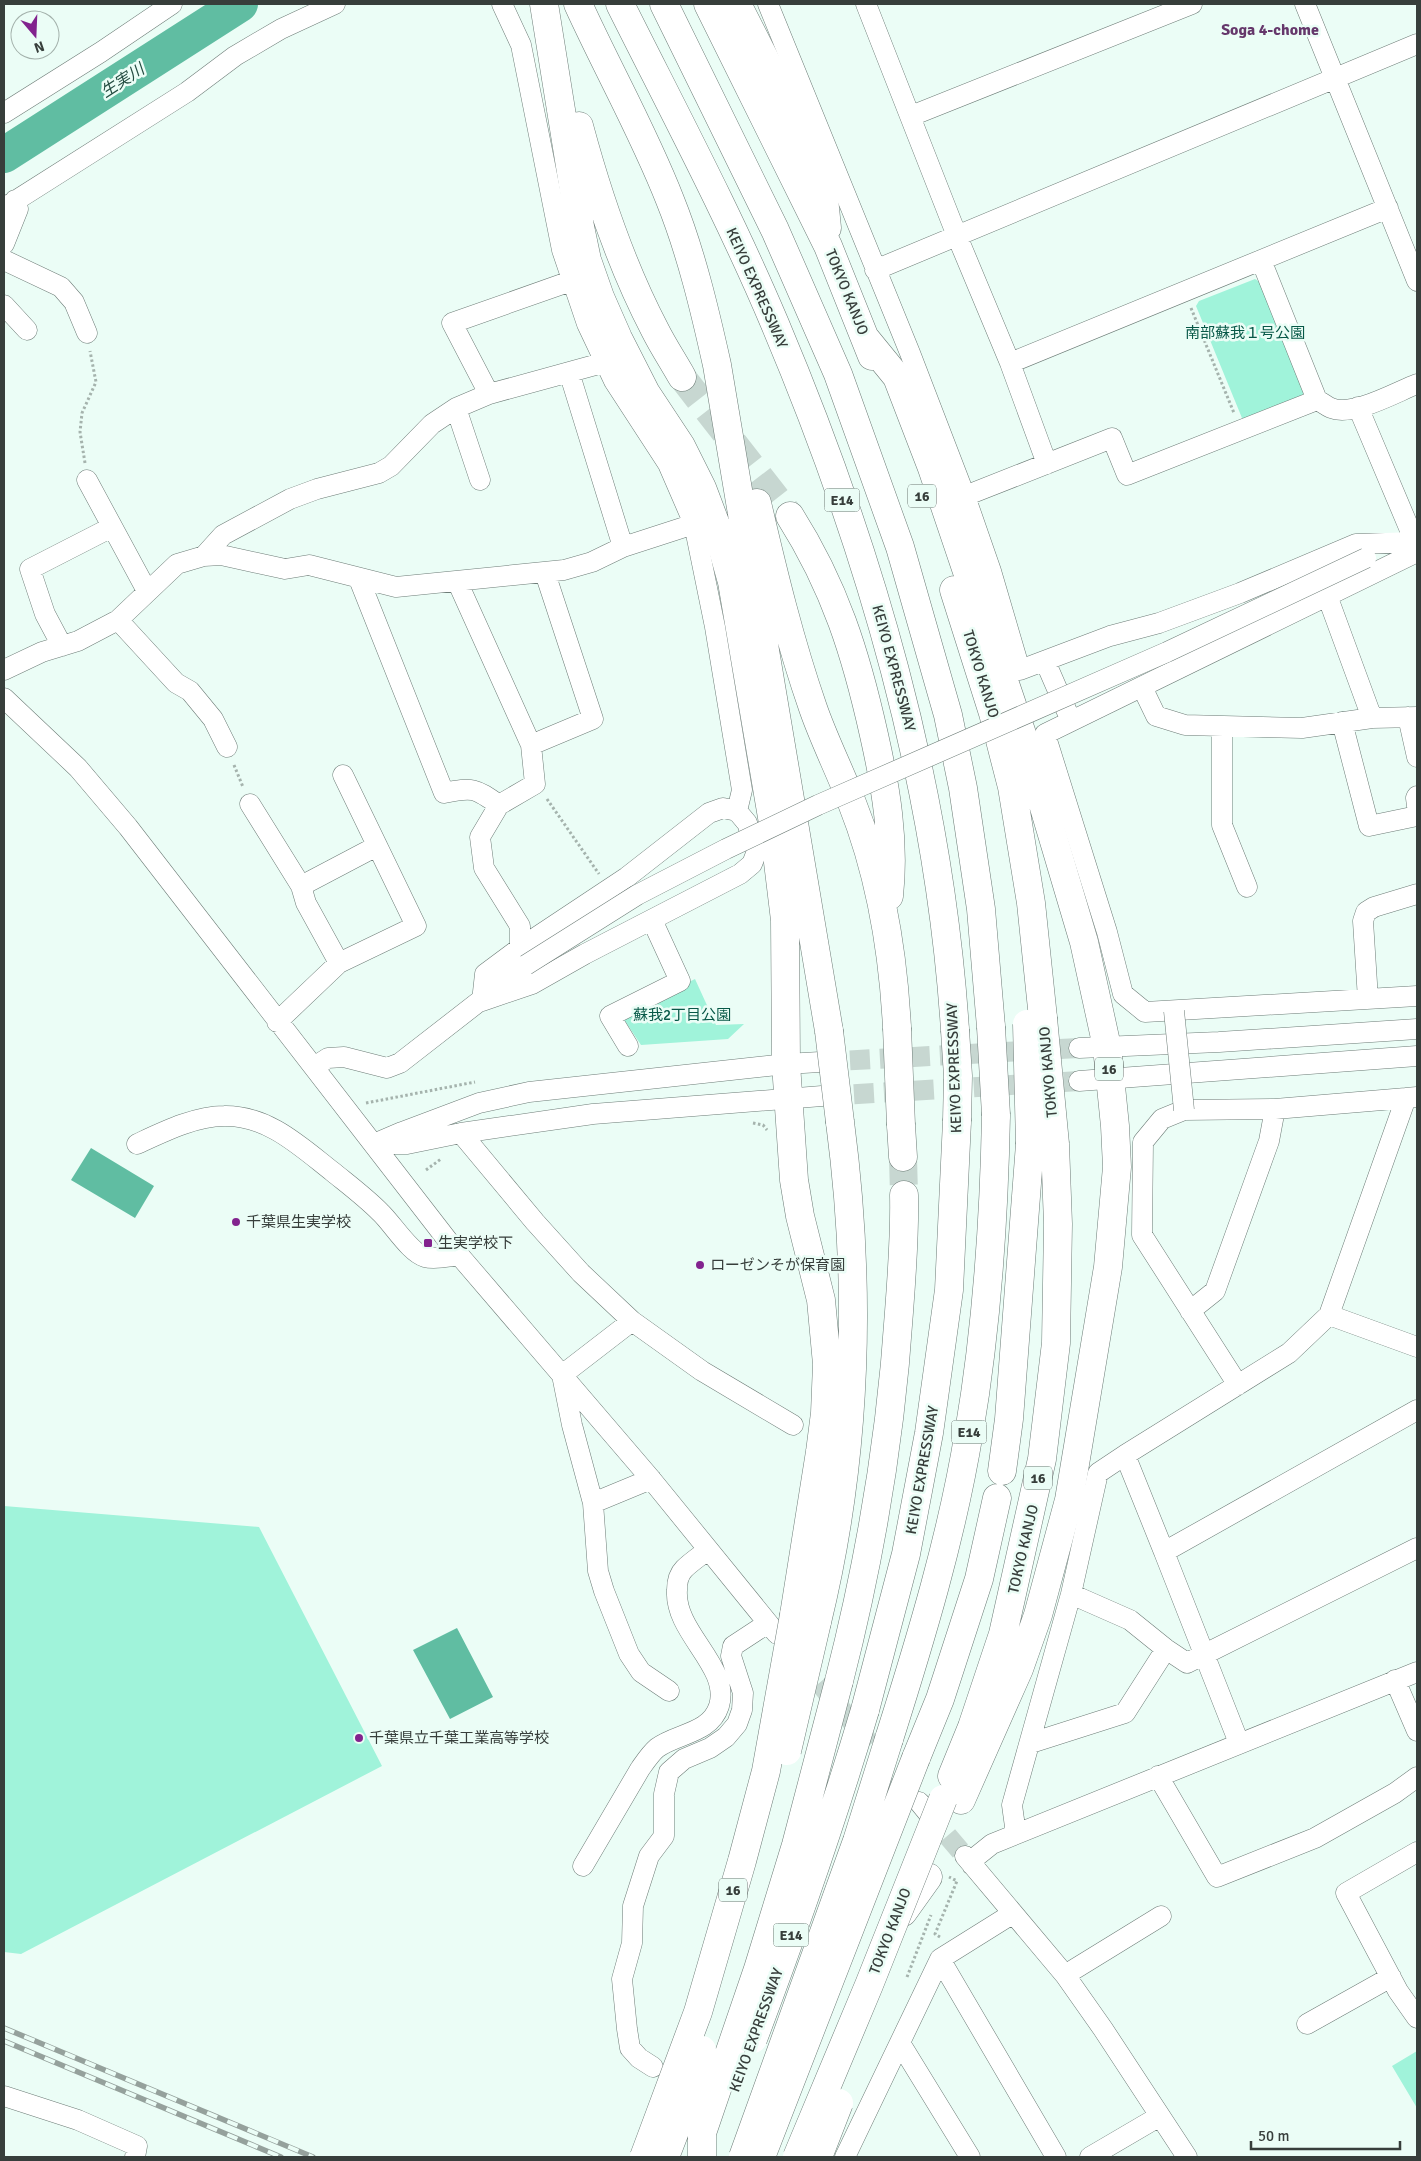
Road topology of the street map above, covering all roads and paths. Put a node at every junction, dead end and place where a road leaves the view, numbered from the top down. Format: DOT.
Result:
graph roads {
  1 [pos="172,4"];
  2 [pos="335,4"];
  3 [pos="502,4"];
  4 [pos="544,4"];
  5 [pos="578,4"];
  6 [pos="620,4"];
  7 [pos="664,4"];
  8 [pos="708,4"];
  9 [pos="737,4"];
  10 [pos="768,4"];
  11 [pos="866,4"];
  12 [pos="1192,4"];
  13 [pos="1305,4"];
  14 [pos="1417,44"];
  15 [pos="553,52"];
  16 [pos="1336,78"];
  17 [pos="4,113"];
  18 [pos="911,116"];
  19 [pos="10,204"];
  20 [pos="1388,208"];
  21 [pos="957,236"];
  22 [pos="4,244"];
  23 [pos="828,246"];
  24 [pos="4,260"];
  25 [pos="1261,260"];
  26 [pos="875,270"];
  27 [pos="571,281"];
  28 [pos="1417,281"];
  29 [pos="1184,291"];
  30 [pos="4,305"];
  31 [pos="27,330"];
  32 [pos="87,333"];
  33 [pos="866,339"];
  34 [pos="606,362"];
  35 [pos="1010,363"];
  36 [pos="717,365"];
  37 [pos="569,372"];
  38 [pos="682,376"];
  39 [pos="1417,384"];
  40 [pos="489,394"];
  41 [pos="1317,400"];
  42 [pos="1358,407"];
  43 [pos="456,408"];
  44 [pos="1241,430"];
  45 [pos="1047,464"];
  46 [pos="87,480"];
  47 [pos="480,480"];
  48 [pos="965,496"];
  49 [pos="790,516"];
  50 [pos="694,524"];
  51 [pos="112,527"];
  52 [pos="1417,545"];
  53 [pos="623,547"];
  54 [pos="204,556"];
  55 [pos="545,573"];
  56 [pos="359,579"];
  57 [pos="457,581"];
  58 [pos="147,592"];
  59 [pos="1328,598"];
  60 [pos="118,620"];
  61 [pos="62,646"];
  62 [pos="1045,661"];
  63 [pos="4,670"];
  64 [pos="1142,687"];
  65 [pos="4,698"];
  66 [pos="1413,717"];
  67 [pos="1372,718"];
  68 [pos="1071,722"];
  69 [pos="1342,722"];
  70 [pos="1222,726"];
  71 [pos="531,745"];
  72 [pos="227,748"];
  73 [pos="1417,757"];
  74 [pos="343,775"];
  75 [pos="536,784"];
  76 [pos="1417,796"];
  77 [pos="250,804"];
  78 [pos="499,805"];
  79 [pos="1417,806"];
  80 [pos="737,811"];
  81 [pos="1417,816"];
  82 [pos="377,846"];
  83 [pos="301,886"];
  84 [pos="1247,887"];
  85 [pos="609,889"];
  86 [pos="1417,894"];
  87 [pos="886,918"];
  88 [pos="652,920"];
  89 [pos="523,956"];
  90 [pos="339,962"];
  91 [pos="1417,996"];
  92 [pos="1368,999"];
  93 [pos="482,1001"];
  94 [pos="1174,1011"];
  95 [pos="277,1022"];
  96 [pos="1417,1029"];
  97 [pos="628,1046"];
  98 [pos="1107,1047"];
  99 [pos="1079,1048"];
  100 [pos="1417,1056"];
  101 [pos="820,1062"];
  102 [pos="786,1064"];
  103 [pos="314,1067"];
  104 [pos="1110,1079"];
  105 [pos="1079,1081"];
  106 [pos="822,1096"];
  107 [pos="1411,1097"];
  108 [pos="789,1098"];
  109 [pos="1275,1109"];
  110 [pos="1184,1110"];
  111 [pos="746,1120"];
  112 [pos="461,1132"];
  113 [pos="768,1132"];
  114 [pos="137,1144"];
  115 [pos="374,1144"];
  116 [pos="1043,1144"];
  117 [pos="446,1157"];
  118 [pos="903,1157"];
  119 [pos="426,1170"];
  120 [pos="904,1195"];
  121 [pos="459,1255"];
  122 [pos="1190,1311"];
  123 [pos="1329,1314"];
  124 [pos="632,1321"];
  125 [pos="1417,1347"];
  126 [pos="562,1375"];
  127 [pos="1238,1385"];
  128 [pos="1417,1410"];
  129 [pos="793,1425"];
  130 [pos="1125,1455"];
  131 [pos="1002,1471"];
  132 [pos="651,1479"];
  133 [pos="997,1498"];
  134 [pos="593,1503"];
  135 [pos="1417,1548"];
  136 [pos="708,1550"];
  137 [pos="1164,1552"];
  138 [pos="1071,1594"];
  139 [pos="789,1624"];
  140 [pos="1166,1649"];
  141 [pos="1204,1655"];
  142 [pos="1417,1672"];
  143 [pos="1395,1680"];
  144 [pos="670,1691"];
  145 [pos="1417,1731"];
  146 [pos="1031,1743"];
  147 [pos="1239,1743"];
  148 [pos="1158,1776"];
  149 [pos="1417,1777"];
  150 [pos="938,1804"];
  151 [pos="1016,1834"];
  152 [pos="1417,1852"];
  153 [pos="742,1861"];
  154 [pos="583,1866"];
  155 [pos="936,1880"];
  156 [pos="744,1906"];
  157 [pos="934,1910"];
  158 [pos="1012,1914"];
  159 [pos="1161,1916"];
  160 [pos="890,1929"];
  161 [pos="942,1938"];
  162 [pos="940,1959"];
  163 [pos="1065,1975"];
  164 [pos="1390,1977"];
  165 [pos="907,1978"];
  166 [pos="722,1982"];
  167 [pos="869,1985"];
  168 [pos="698,2012"];
  169 [pos="1417,2018"];
  170 [pos="1307,2024"];
  171 [pos="867,2027"];
  172 [pos="900,2043"];
  173 [pos="653,2067"];
  174 [pos="4,2096"];
  175 [pos="1160,2116"];
  176 [pos="136,2157"];
  177 [pos="644,2157"];
  178 [pos="665,2157"];
  179 [pos="702,2157"];
  180 [pos="709,2157"];
  181 [pos="743,2157"];
  182 [pos="762,2157"];
  183 [pos="797,2157"];
  184 [pos="818,2157"];
  185 [pos="845,2157"];
  186 [pos="970,2157"];
  187 [pos="1056,2157"];
  188 [pos="1090,2157"];
  189 [pos="1187,2157"];
  1 -- 17 [label="street"];
  2 -- 19 [label="street"];
  3 -- 27 [label="street"];
  4 -- 15 [label="highway"];
  5 -- 36 [label="highway, 16"];
  6 -- 180 [label="highway, KEIYO EXPRESSWAY / E14, bridge"];
  7 -- 181 [label="highway, KEIYO EXPRESSWAY / E14, bridge"];
  8 -- 23 [label="highway, TOKYO KANJO / 16"];
  9 -- 23 [label="highway"];
  10 -- 26 [label="street"];
  11 -- 18 [label="street"];
  12 -- 18 [label="street"];
  13 -- 16 [label="street"];
  14 -- 16 [label="street"];
  15 -- 38 [label="highway"];
  15 -- 102 [label="highway"];
  16 -- 20 [label="street"];
  16 -- 21 [label="street"];
  18 -- 21 [label="street"];
  19 -- 22 [label="street"];
  20 -- 25 [label="street"];
  20 -- 28 [label="street"];
  21 -- 26 [label="street"];
  21 -- 35 [label="street"];
  23 -- 33 [label="highway, TOKYO KANJO / 16"];
  24 -- 32 [label="street"];
  25 -- 29 [label="street"];
  25 -- 41 [label="street"];
  26 -- 48 [label="street"];
  27 -- 34 [label="street"];
  27 -- 40 [label="street"];
  29 -- 35 [label="street"];
  29 -- 44 [label="path"];
  30 -- 31 [label="street"];
  32 -- 46 [label="path"];
  33 -- 98 [label="highway, 16"];
  33 -- 116 [label="highway, TOKYO KANJO / 16, bridge"];
  34 -- 37 [label="street"];
  34 -- 50 [label="street"];
  35 -- 45 [label="street"];
  36 -- 87 [label="highway"];
  36 -- 139 [label="highway, 16, bridge"];
  37 -- 40 [label="street"];
  37 -- 53 [label="street"];
  39 -- 42 [label="street"];
  40 -- 43 [label="street"];
  41 -- 42 [label="street"];
  41 -- 44 [label="street"];
  42 -- 52 [label="street"];
  43 -- 47 [label="street"];
  43 -- 54 [label="street"];
  44 -- 45 [label="street"];
  45 -- 48 [label="street"];
  46 -- 51 [label="street"];
  48 -- 62 [label="street"];
  49 -- 87 [label="highway"];
  50 -- 53 [label="street"];
  50 -- 80 [label="street"];
  51 -- 58 [label="street"];
  51 -- 61 [label="street"];
  52 -- 59 [label="street"];
  52 -- 62 [label="street"];
  52 -- 89 [label="street, bridge"];
  53 -- 55 [label="street"];
  54 -- 56 [label="street"];
  54 -- 58 [label="street"];
  55 -- 57 [label="street"];
  55 -- 71 [label="street"];
  56 -- 57 [label="street"];
  56 -- 78 [label="street"];
  57 -- 71 [label="street"];
  58 -- 60 [label="street"];
  59 -- 64 [label="street"];
  59 -- 67 [label="street"];
  60 -- 61 [label="street"];
  60 -- 72 [label="street"];
  61 -- 63 [label="street"];
  62 -- 68 [label="street"];
  64 -- 68 [label="street"];
  64 -- 70 [label="street"];
  65 -- 95 [label="street"];
  66 -- 67 [label="street"];
  66 -- 73 [label="street"];
  67 -- 69 [label="street"];
  68 -- 94 [label="street"];
  69 -- 70 [label="street"];
  69 -- 81 [label="street"];
  70 -- 84 [label="street"];
  71 -- 75 [label="street"];
  72 -- 77 [label="path"];
  74 -- 82 [label="street"];
  75 -- 78 [label="street"];
  75 -- 85 [label="path"];
  76 -- 79 [label="street"];
  77 -- 83 [label="street"];
  78 -- 89 [label="street"];
  80 -- 85 [label="street"];
  80 -- 88 [label="street"];
  82 -- 83 [label="street"];
  82 -- 90 [label="street"];
  83 -- 90 [label="street"];
  85 -- 89 [label="street"];
  86 -- 92 [label="street"];
  87 -- 118 [label="highway, bridge"];
  88 -- 93 [label="street"];
  88 -- 97 [label="street"];
  89 -- 93 [label="street"];
  90 -- 95 [label="street"];
  91 -- 92 [label="street"];
  92 -- 94 [label="street"];
  93 -- 103 [label="street"];
  94 -- 110 [label="street, bridge"];
  95 -- 103 [label="street"];
  96 -- 98 [label="street"];
  98 -- 99 [label="street"];
  98 -- 104 [label="highway, 16"];
  100 -- 104 [label="street"];
  101 -- 102 [label="street"];
  102 -- 108 [label="highway"];
  102 -- 115 [label="street"];
  103 -- 115 [label="street"];
  104 -- 105 [label="street"];
  104 -- 150 [label="highway, 16"];
  106 -- 108 [label="street"];
  107 -- 109 [label="street"];
  107 -- 123 [label="street"];
  108 -- 112 [label="street"];
  108 -- 139 [label="highway"];
  109 -- 110 [label="street"];
  109 -- 122 [label="street"];
  110 -- 122 [label="street"];
  111 -- 113 [label="path"];
  112 -- 115 [label="street"];
  112 -- 124 [label="street"];
  114 -- 121 [label="street"];
  115 -- 121 [label="street"];
  116 -- 131 [label="highway"];
  116 -- 150 [label="highway, TOKYO KANJO / 16"];
  117 -- 119 [label="path"];
  120 -- 179 [label="highway, bridge"];
  121 -- 126 [label="street"];
  122 -- 127 [label="street"];
  123 -- 125 [label="street"];
  123 -- 127 [label="street"];
  124 -- 126 [label="street"];
  124 -- 129 [label="street"];
  126 -- 132 [label="street"];
  126 -- 134 [label="street"];
  127 -- 130 [label="street"];
  128 -- 137 [label="street"];
  130 -- 137 [label="street"];
  130 -- 138 [label="street"];
  132 -- 134 [label="street"];
  132 -- 136 [label="street"];
  133 -- 182 [label="highway, bridge"];
  134 -- 144 [label="street"];
  135 -- 141 [label="street"];
  136 -- 139 [label="street"];
  136 -- 154 [label="street"];
  137 -- 141 [label="street"];
  138 -- 140 [label="street"];
  138 -- 146 [label="street"];
  139 -- 153 [label="highway, 16, bridge"];
  139 -- 156 [label="highway, 16, bridge"];
  139 -- 173 [label="street"];
  140 -- 141 [label="street"];
  140 -- 146 [label="street"];
  141 -- 147 [label="street"];
  142 -- 143 [label="street"];
  143 -- 145 [label="street"];
  143 -- 147 [label="street"];
  146 -- 151 [label="street"];
  147 -- 148 [label="street"];
  148 -- 149 [label="street"];
  148 -- 151 [label="street"];
  150 -- 155 [label="highway, 16"];
  150 -- 160 [label="highway, TOKYO KANJO / 16, bridge"];
  151 -- 158 [label="street"];
  152 -- 164 [label="street"];
  153 -- 156 [label="highway"];
  153 -- 168 [label="highway, 16, bridge"];
  155 -- 160 [label="highway, 16, bridge"];
  155 -- 161 [label="path"];
  155 -- 171 [label="highway, 16"];
  156 -- 166 [label="highway, 16"];
  157 -- 165 [label="path"];
  158 -- 162 [label="street"];
  158 -- 163 [label="street"];
  159 -- 163 [label="street"];
  160 -- 167 [label="highway, TOKYO KANJO / 16, bridge"];
  162 -- 172 [label="street"];
  162 -- 187 [label="street"];
  163 -- 175 [label="street"];
  164 -- 169 [label="street"];
  164 -- 170 [label="street"];
  166 -- 168 [label="highway, 16"];
  166 -- 178 [label="highway, 16, bridge"];
  167 -- 171 [label="highway, 16"];
  167 -- 183 [label="highway, TOKYO KANJO / 16, bridge"];
  168 -- 177 [label="highway, 16, bridge"];
  171 -- 184 [label="highway, 16, bridge"];
  172 -- 185 [label="street"];
  172 -- 186 [label="street"];
  174 -- 176 [label="street"];
  175 -- 188 [label="street"];
  175 -- 189 [label="street"];
}
